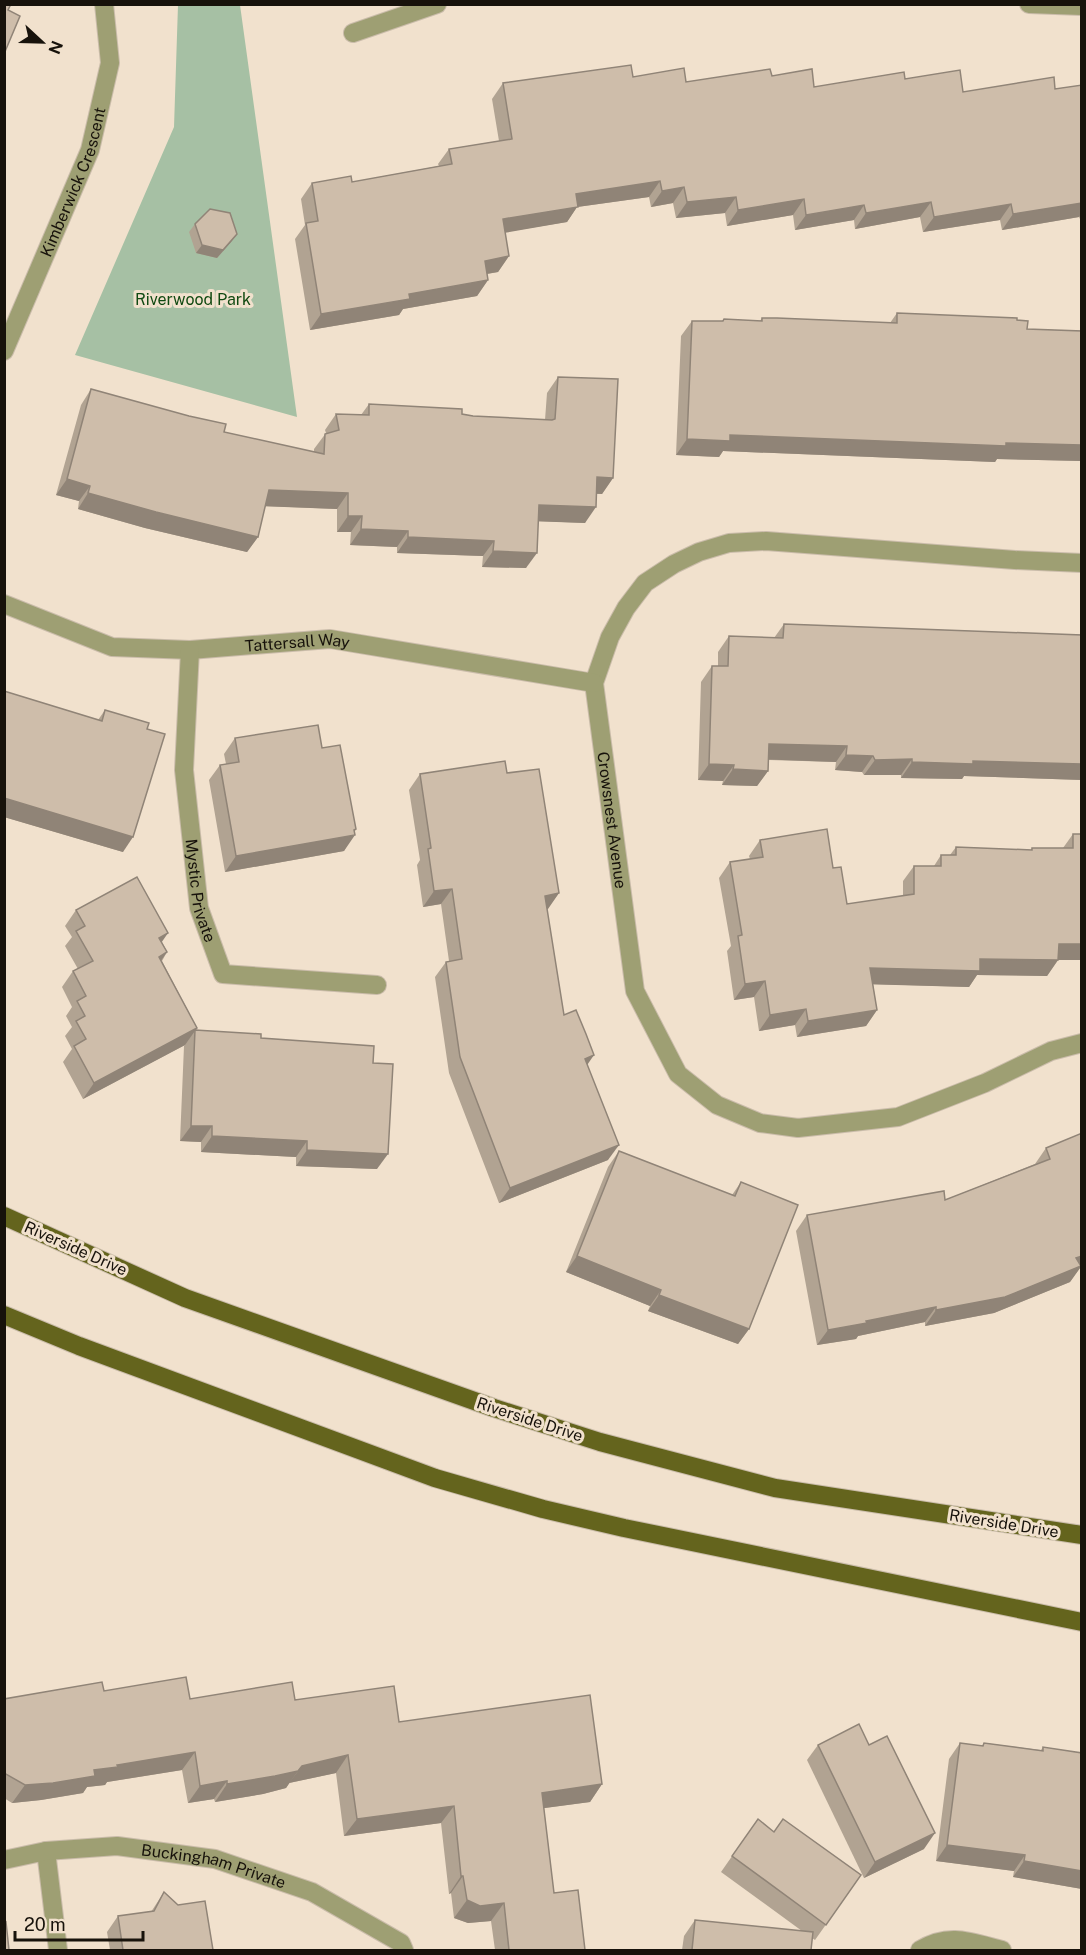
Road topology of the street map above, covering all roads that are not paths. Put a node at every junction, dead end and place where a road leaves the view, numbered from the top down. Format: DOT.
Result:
graph roads {
  1 [pos="104,4"];
  2 [pos="437,4"];
  3 [pos="1029,4"];
  4 [pos="1082,6"];
  5 [pos="353,33"];
  6 [pos="4,351"];
  7 [pos="1082,563"];
  8 [pos="4,604"];
  9 [pos="190,650"];
  10 [pos="594,683"];
  11 [pos="377,985"];
  12 [pos="1082,1043"];
  13 [pos="4,1216"];
  14 [pos="4,1315"];
  15 [pos="1082,1535"];
  16 [pos="1082,1622"];
  17 [pos="46,1851"];
  18 [pos="4,1860"];
  19 [pos="58,1950"];
  20 [pos="404,1950"];
  21 [pos="920,1950"];
  22 [pos="1002,1950"];
  1 -- 6 [label="street, Kimberwick Crescent"];
  2 -- 5 [label="street"];
  3 -- 4 [label="street"];
  7 -- 10 [label="street, Crowsnest Avenue"];
  8 -- 9 [label="street, Tattersall Way"];
  9 -- 10 [label="street, Tattersall Way"];
  9 -- 11 [label="street, Mystic Private"];
  10 -- 12 [label="street, Crowsnest Avenue"];
  13 -- 15 [label="main road, Riverside Drive"];
  14 -- 16 [label="main road"];
  17 -- 18 [label="street, Buckingham Private"];
  17 -- 19 [label="street"];
  17 -- 20 [label="street, Buckingham Private"];
  21 -- 22 [label="street"];
}
